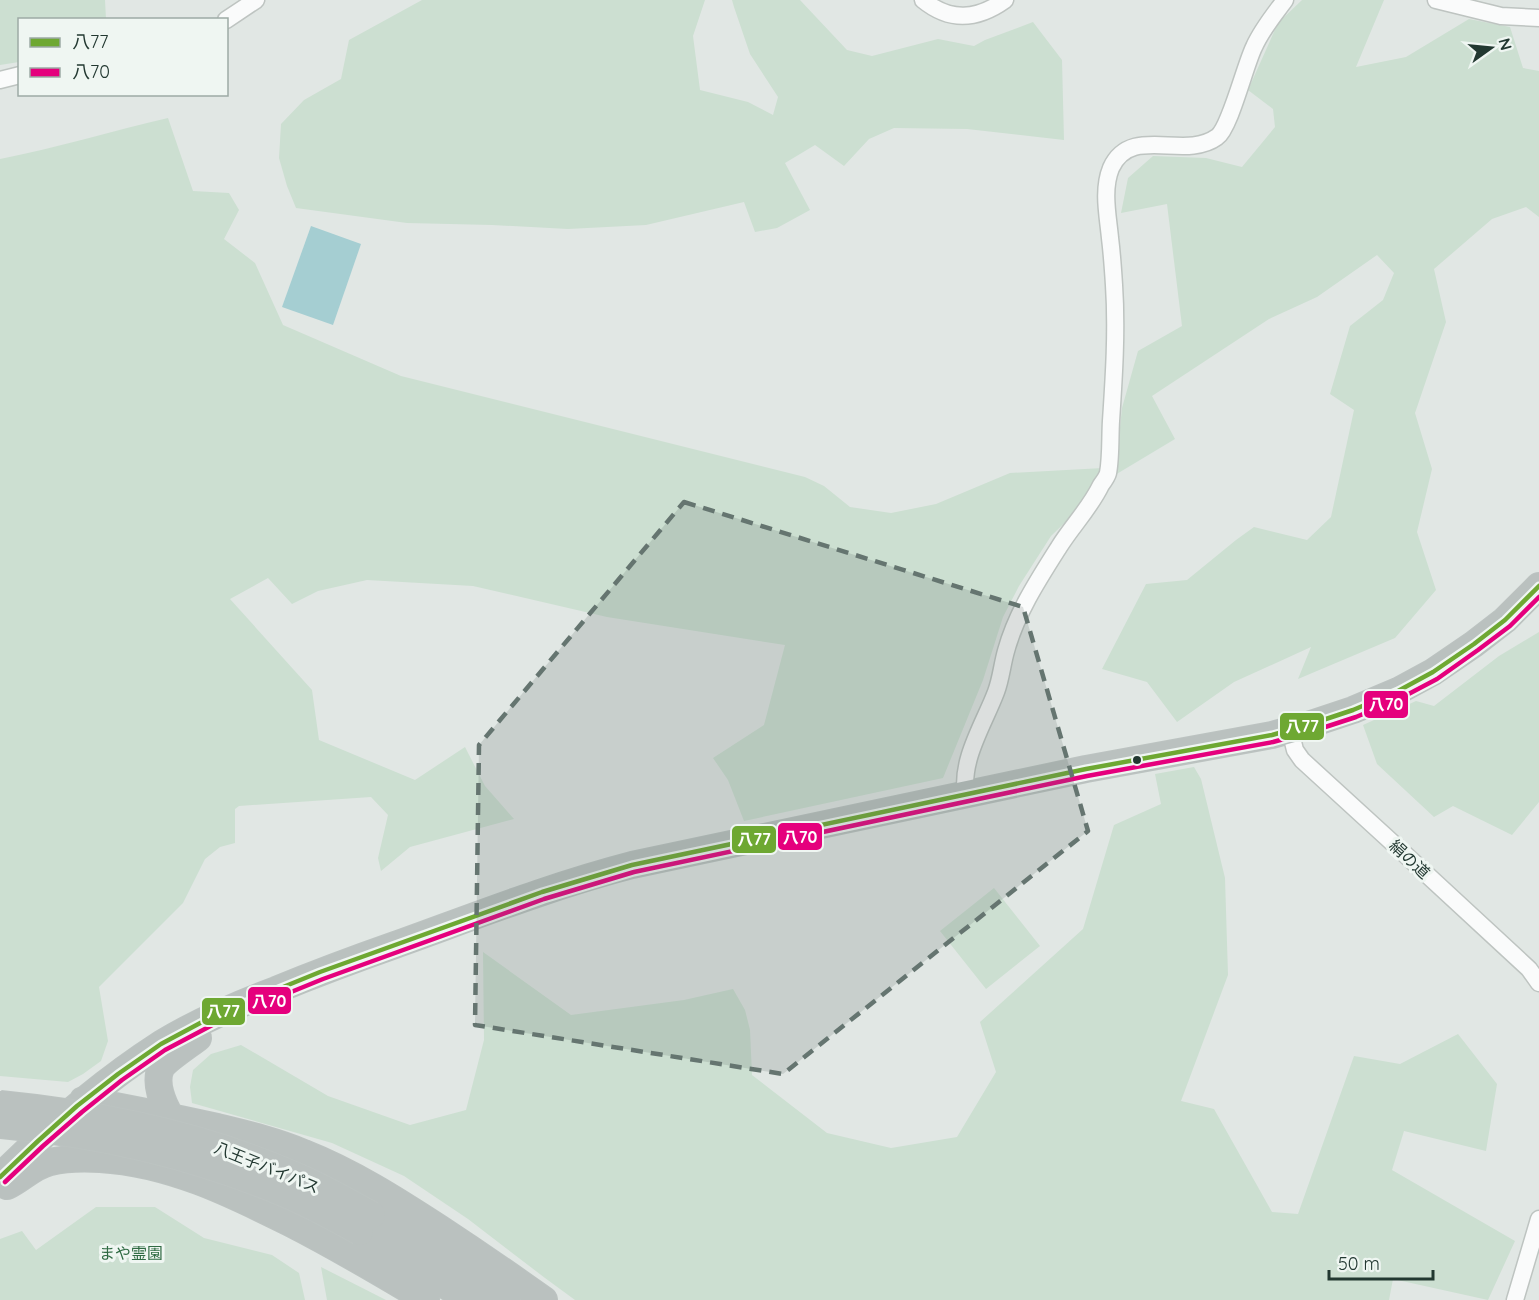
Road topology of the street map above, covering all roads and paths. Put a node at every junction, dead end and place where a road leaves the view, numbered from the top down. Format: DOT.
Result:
graph roads {
  1 [pos="256,0"];
  2 [pos="923,0"];
  3 [pos="1005,0"];
  4 [pos="1286,0"];
  5 [pos="1436,0"];
  6 [pos="1539,18"];
  7 [pos="228,19"];
  8 [pos="18,76"];
  9 [pos="0,80"];
  10 [pos="1539,586"];
  11 [pos="1290,730"];
  12 [pos="966,795"];
  13 [pos="1539,983"];
  14 [pos="240,1004"];
  15 [pos="83,1100"];
  16 [pos="0,1104"];
  17 [pos="63,1117"];
  18 [pos="171,1117"];
  19 [pos="0,1125"];
  20 [pos="112,1160"];
  21 [pos="0,1177"];
  22 [pos="0,1190"];
  23 [pos="1539,1219"];
  24 [pos="366,1224"];
  25 [pos="426,1300"];
  26 [pos="469,1300"];
  27 [pos="507,1300"];
  28 [pos="544,1300"];
  29 [pos="1515,1300"];
  1 -- 7 [label="street"];
  2 -- 3 [label="street"];
  4 -- 12 [label="street"];
  5 -- 6 [label="street"];
  8 -- 9 [label="street"];
  10 -- 11 [label="highway"];
  11 -- 12 [label="highway"];
  11 -- 13 [label="street, 絹の道"];
  12 -- 14 [label="highway"];
  14 -- 15 [label="highway"];
  14 -- 18 [label="highway"];
  15 -- 17 [label="highway"];
  15 -- 18 [label="highway"];
  16 -- 24 [label="highway, 八王子バイパス, bridge"];
  17 -- 20 [label="highway"];
  17 -- 21 [label="highway"];
  18 -- 28 [label="highway"];
  19 -- 24 [label="highway, 八王子バイパス, bridge"];
  20 -- 22 [label="highway"];
  20 -- 25 [label="highway"];
  23 -- 29 [label="street"];
  24 -- 26 [label="highway, 八王子バイパス"];
  24 -- 27 [label="highway, 八王子バイパス"];
}
